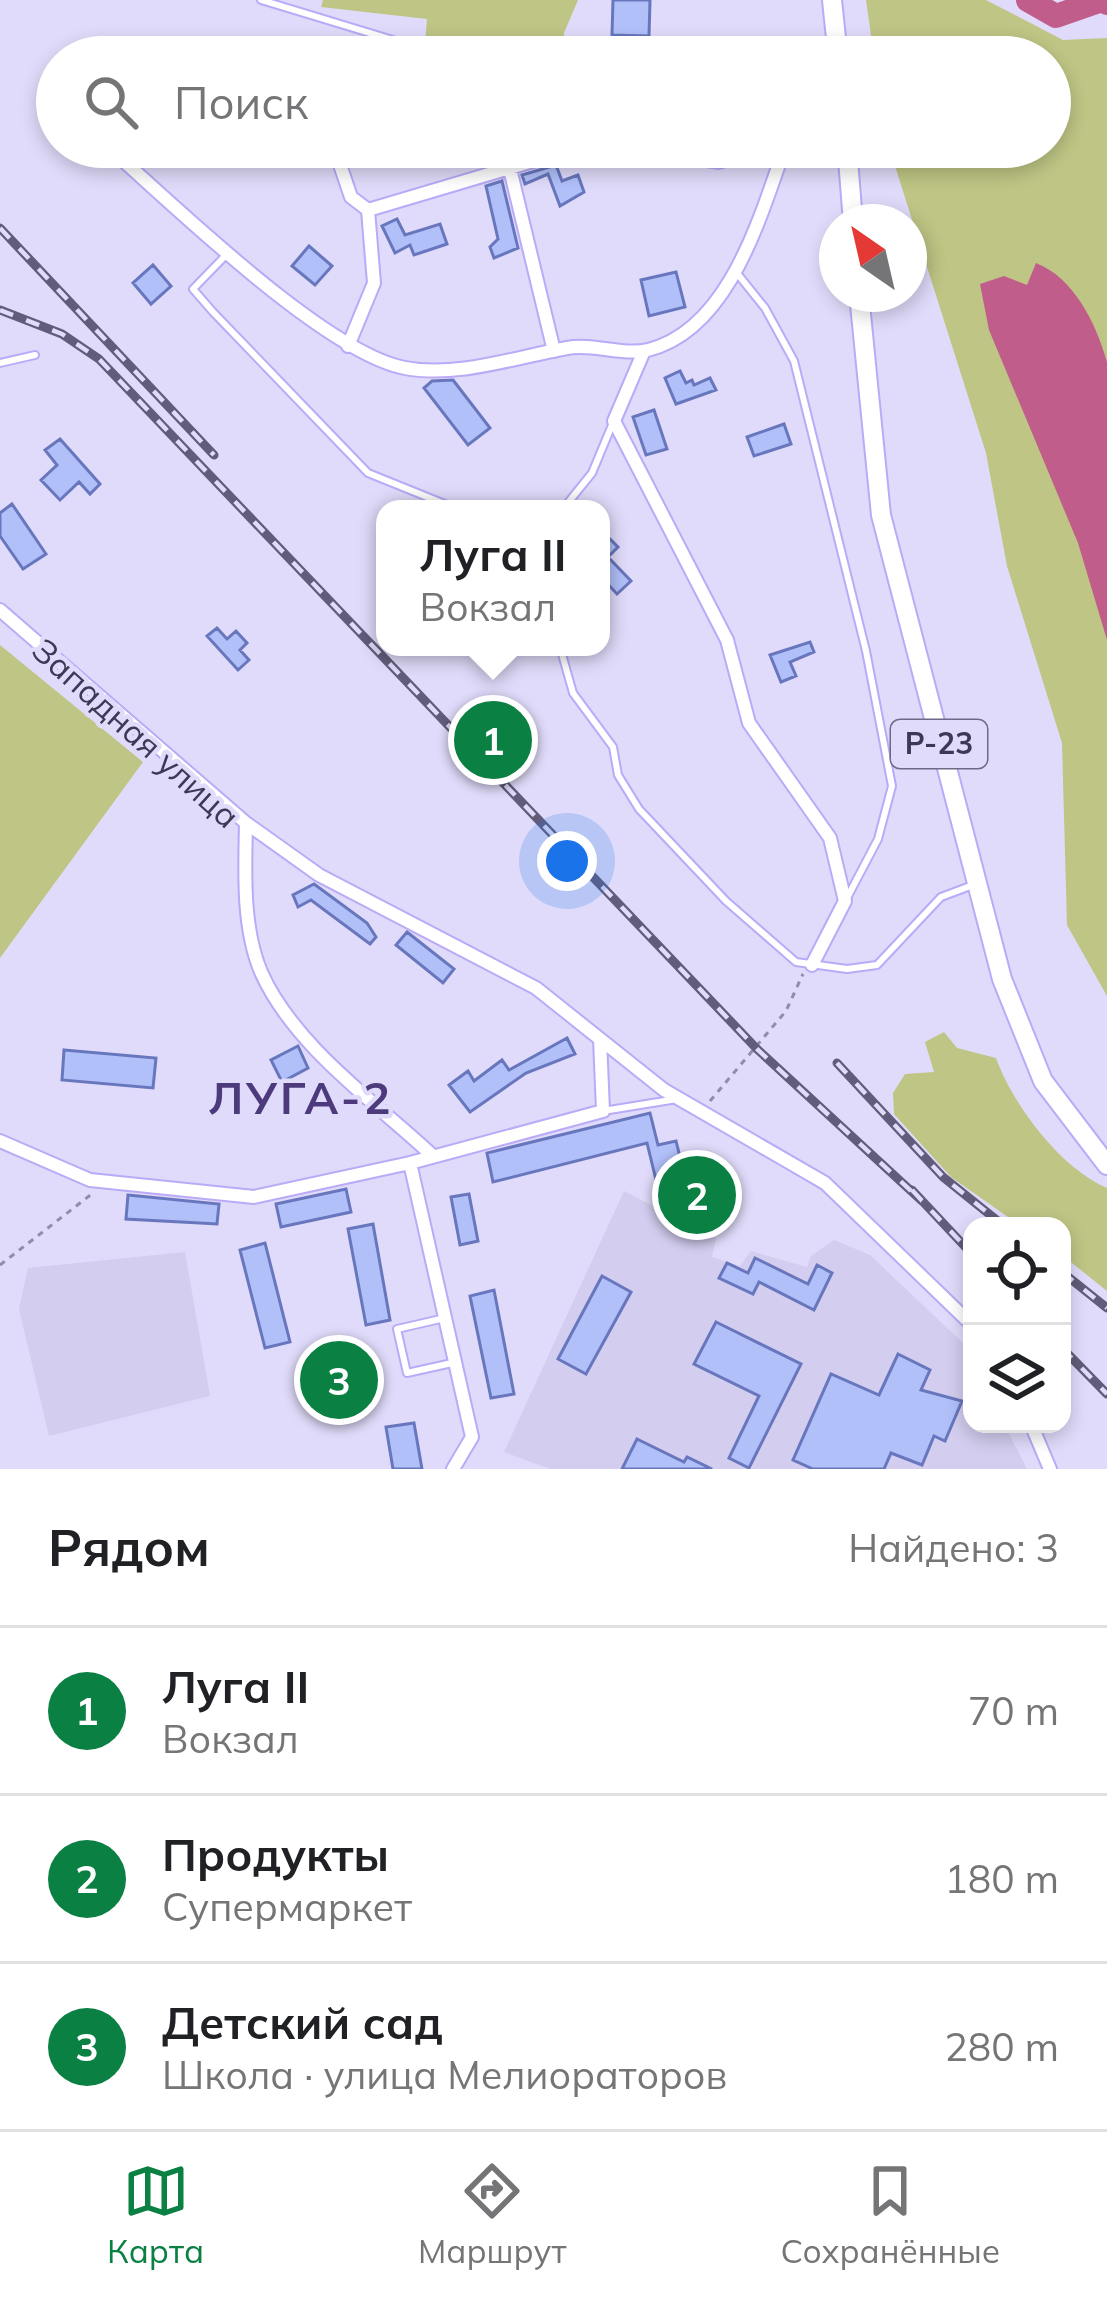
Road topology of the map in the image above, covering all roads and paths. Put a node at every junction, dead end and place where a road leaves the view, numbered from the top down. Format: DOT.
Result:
graph roads {
  1 [pos="261,0"];
  2 [pos="832,0"];
  3 [pos="380,36"];
  4 [pos="836,36"];
  5 [pos="132,168"];
  6 [pos="341,168"];
  7 [pos="516,168"];
  8 [pos="775,168"];
  9 [pos="850,168"];
  10 [pos="510,170"];
  11 [pos="853,204"];
  12 [pos="368,210"];
  13 [pos="228,253"];
  14 [pos="734,269"];
  15 [pos="861,312"];
  16 [pos="348,346"];
  17 [pos="554,351"];
  18 [pos="644,351"];
  19 [pos="35,355"];
  20 [pos="0,364"];
  21 [pos="614,421"];
  22 [pos="435,500"];
  23 [pos="569,500"];
  24 [pos="0,610"];
  25 [pos="563,656"];
  26 [pos="246,823"];
  27 [pos="977,884"];
  28 [pos="845,901"];
  29 [pos="812,965"];
  30 [pos="600,1039"];
  31 [pos="679,1099"];
  32 [pos="603,1111"];
  33 [pos="701,1111"];
  34 [pos="0,1141"];
  35 [pos="433,1156"];
  36 [pos="410,1163"];
  37 [pos="1107,1165"];
  38 [pos="116,1183"];
  39 [pos="0,1265"];
  40 [pos="963,1316"];
  41 [pos="445,1318"];
  42 [pos="455,1363"];
  43 [pos="1035,1433"];
  44 [pos="453,1469"];
  45 [pos="1050,1469"];
  1 -- 3 [label="lane"];
  2 -- 4 [label="main road"];
  5 -- 13 [label="street"];
  6 -- 12 [label="street"];
  7 -- 10 [label="street"];
  8 -- 14 [label="street"];
  9 -- 11 [label="main road"];
  10 -- 12 [label="street"];
  10 -- 17 [label="street"];
  12 -- 16 [label="street"];
  13 -- 16 [label="street"];
  13 -- 22 [label="lane"];
  14 -- 18 [label="street"];
  14 -- 28 [label="lane"];
  15 -- 27 [label="main road, Р-23"];
  16 -- 17 [label="street"];
  17 -- 18 [label="street"];
  18 -- 21 [label="street"];
  19 -- 20 [label="lane"];
  21 -- 23 [label="lane"];
  21 -- 28 [label="street"];
  24 -- 26 [label="street, Западная улица"];
  25 -- 29 [label="lane"];
  26 -- 30 [label="street"];
  26 -- 35 [label="street, Западная улица"];
  27 -- 29 [label="lane"];
  27 -- 37 [label="main road, Р-23"];
  28 -- 29 [label="street"];
  29 -- 33 [label="path"];
  30 -- 31 [label="street"];
  30 -- 32 [label="street"];
  31 -- 32 [label="lane"];
  31 -- 33 [label="street"];
  32 -- 35 [label="street"];
  33 -- 40 [label="street"];
  34 -- 38 [label="street"];
  35 -- 36 [label="street"];
  36 -- 38 [label="street"];
  36 -- 41 [label="street"];
  38 -- 39 [label="path"];
  41 -- 42 [label="street"];
  41 -- 42 [label="lane"];
  42 -- 44 [label="street"];
  43 -- 45 [label="street"];
}
